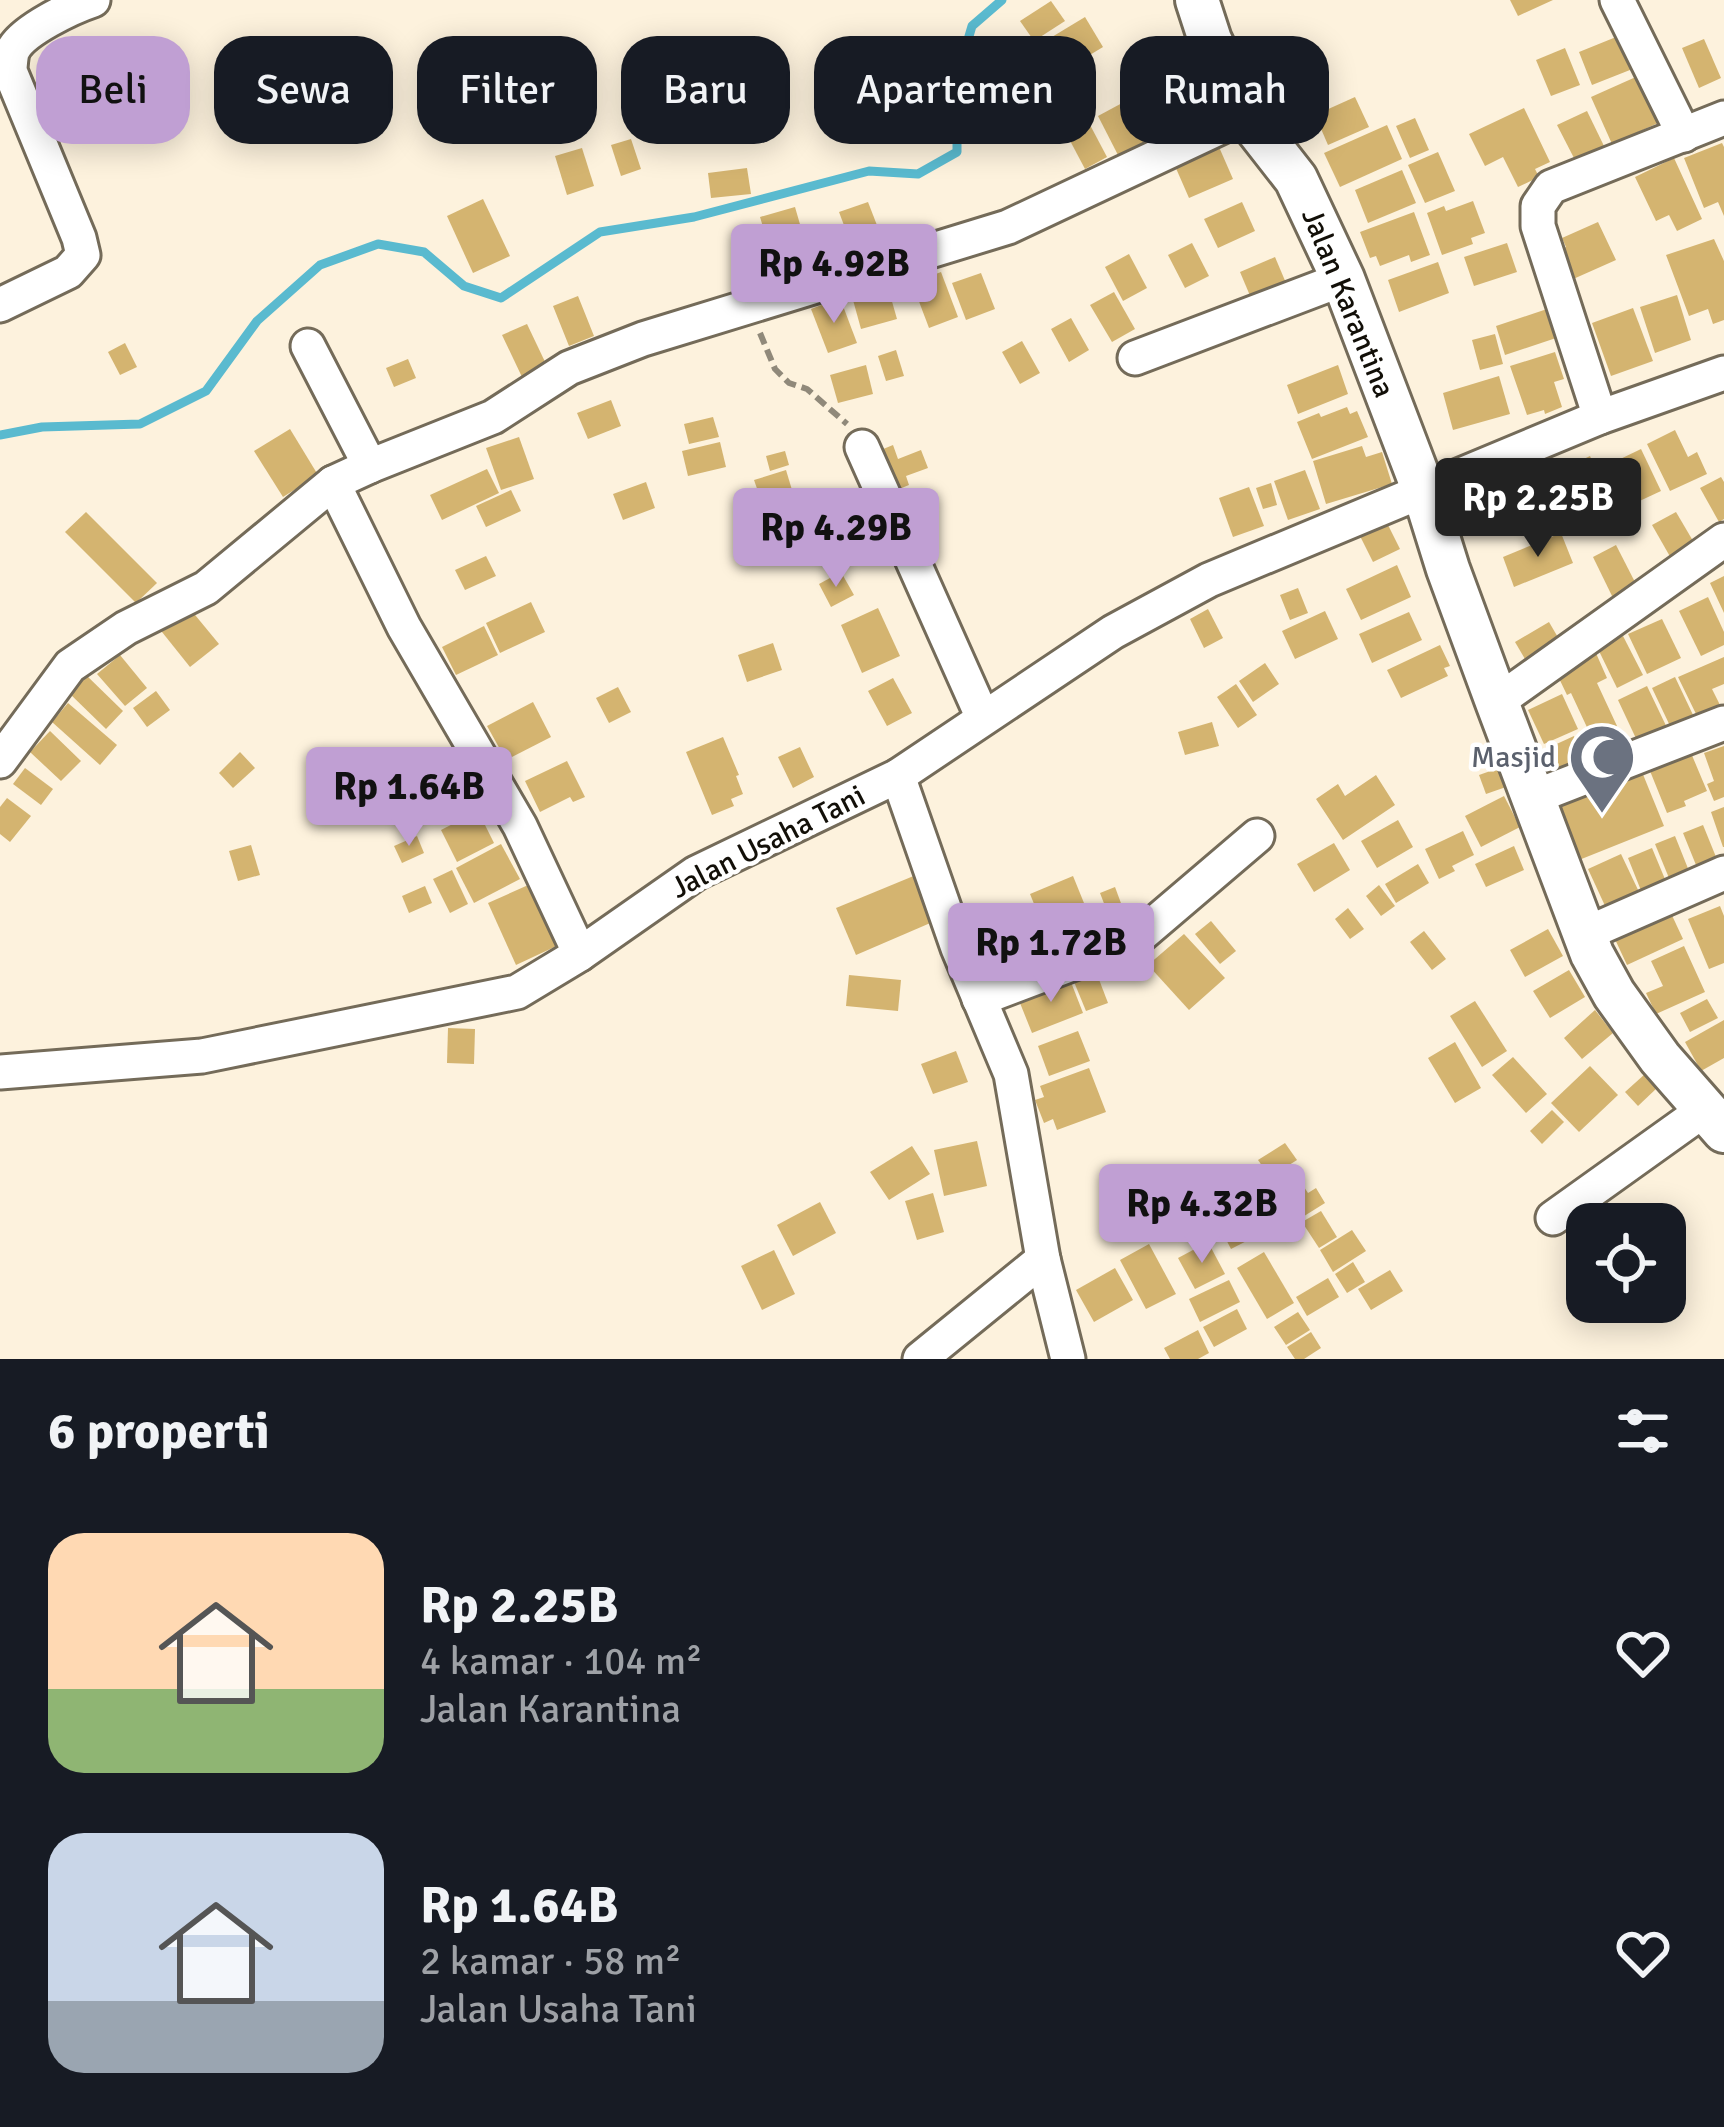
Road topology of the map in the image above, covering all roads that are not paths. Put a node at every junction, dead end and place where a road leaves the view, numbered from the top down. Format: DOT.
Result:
graph roads {
  1 [pos="93,0"];
  2 [pos="1196,0"];
  3 [pos="1617,0"];
  4 [pos="1209,36"];
  5 [pos="1724,118"];
  6 [pos="1684,135"];
  7 [pos="1184,144"];
  8 [pos="1269,144"];
  9 [pos="1343,279"];
  10 [pos="0,305"];
  11 [pos="308,346"];
  12 [pos="1135,358"];
  13 [pos="1724,373"];
  14 [pos="1600,417"];
  15 [pos="862,447"];
  16 [pos="370,466"];
  17 [pos="333,483"];
  18 [pos="1423,489"];
  19 [pos="1724,540"];
  20 [pos="1497,702"];
  21 [pos="983,718"];
  22 [pos="1724,723"];
  23 [pos="0,761"];
  24 [pos="898,776"];
  25 [pos="1534,797"];
  26 [pos="1257,836"];
  27 [pos="1724,873"];
  28 [pos="1585,934"];
  29 [pos="580,954"];
  30 [pos="979,999"];
  31 [pos="0,1072"];
  32 [pos="1714,1120"];
  33 [pos="1552,1218"];
  34 [pos="1043,1258"];
  35 [pos="920,1359"];
  36 [pos="1069,1359"];
  1 -- 10 [label="street"];
  2 -- 4 [label="street, Jalan Karantina"];
  3 -- 6 [label="street"];
  5 -- 6 [label="street"];
  6 -- 14 [label="street"];
  7 -- 16 [label="street"];
  8 -- 9 [label="street, Jalan Karantina"];
  9 -- 12 [label="street"];
  9 -- 18 [label="street, Jalan Karantina"];
  11 -- 16 [label="street"];
  13 -- 14 [label="street, Jalan Usaha Tani"];
  14 -- 18 [label="street, Jalan Usaha Tani"];
  15 -- 21 [label="street"];
  16 -- 17 [label="street"];
  17 -- 23 [label="street"];
  17 -- 29 [label="street"];
  18 -- 20 [label="street, Jalan Karantina"];
  18 -- 21 [label="street, Jalan Usaha Tani"];
  19 -- 20 [label="street"];
  20 -- 25 [label="street, Jalan Karantina"];
  21 -- 24 [label="street, Jalan Usaha Tani"];
  22 -- 25 [label="street"];
  24 -- 29 [label="street, Jalan Usaha Tani"];
  24 -- 30 [label="street"];
  25 -- 28 [label="street, Jalan Karantina"];
  26 -- 30 [label="street"];
  27 -- 28 [label="street"];
  28 -- 32 [label="street, Jalan Karantina"];
  29 -- 31 [label="street, Jalan Usaha Tani"];
  30 -- 34 [label="street"];
  32 -- 33 [label="street"];
  34 -- 35 [label="street"];
  34 -- 36 [label="street"];
}
